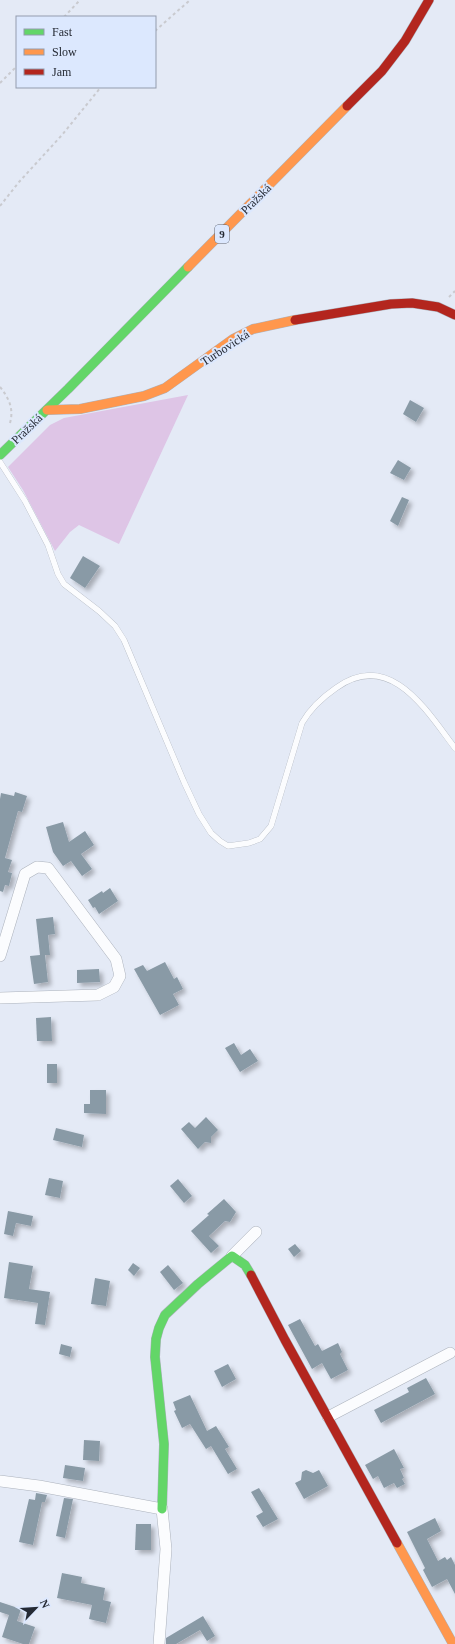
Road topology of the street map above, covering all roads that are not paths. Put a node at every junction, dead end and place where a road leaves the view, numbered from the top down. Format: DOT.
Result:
graph roads {
  1 [pos="429,0"];
  2 [pos="455,315"];
  3 [pos="47,410"];
  4 [pos="0,455"];
  5 [pos="0,462"];
  6 [pos="455,748"];
  7 [pos="0,956"];
  8 [pos="0,998"];
  9 [pos="256,1232"];
  10 [pos="232,1256"];
  11 [pos="450,1353"];
  12 [pos="328,1417"];
  13 [pos="0,1481"];
  14 [pos="162,1509"];
  15 [pos="159,1644"];
  16 [pos="453,1644"];
  1 -- 3 [label="street, Pražská / 9"];
  2 -- 3 [label="street, Turbovická"];
  3 -- 4 [label="street, Pražská / 9"];
  5 -- 6 [label="lane"];
  7 -- 8 [label="street"];
  9 -- 10 [label="street"];
  10 -- 12 [label="street"];
  10 -- 14 [label="street"];
  11 -- 12 [label="street"];
  12 -- 16 [label="street"];
  13 -- 14 [label="street"];
  14 -- 15 [label="street"];
}
